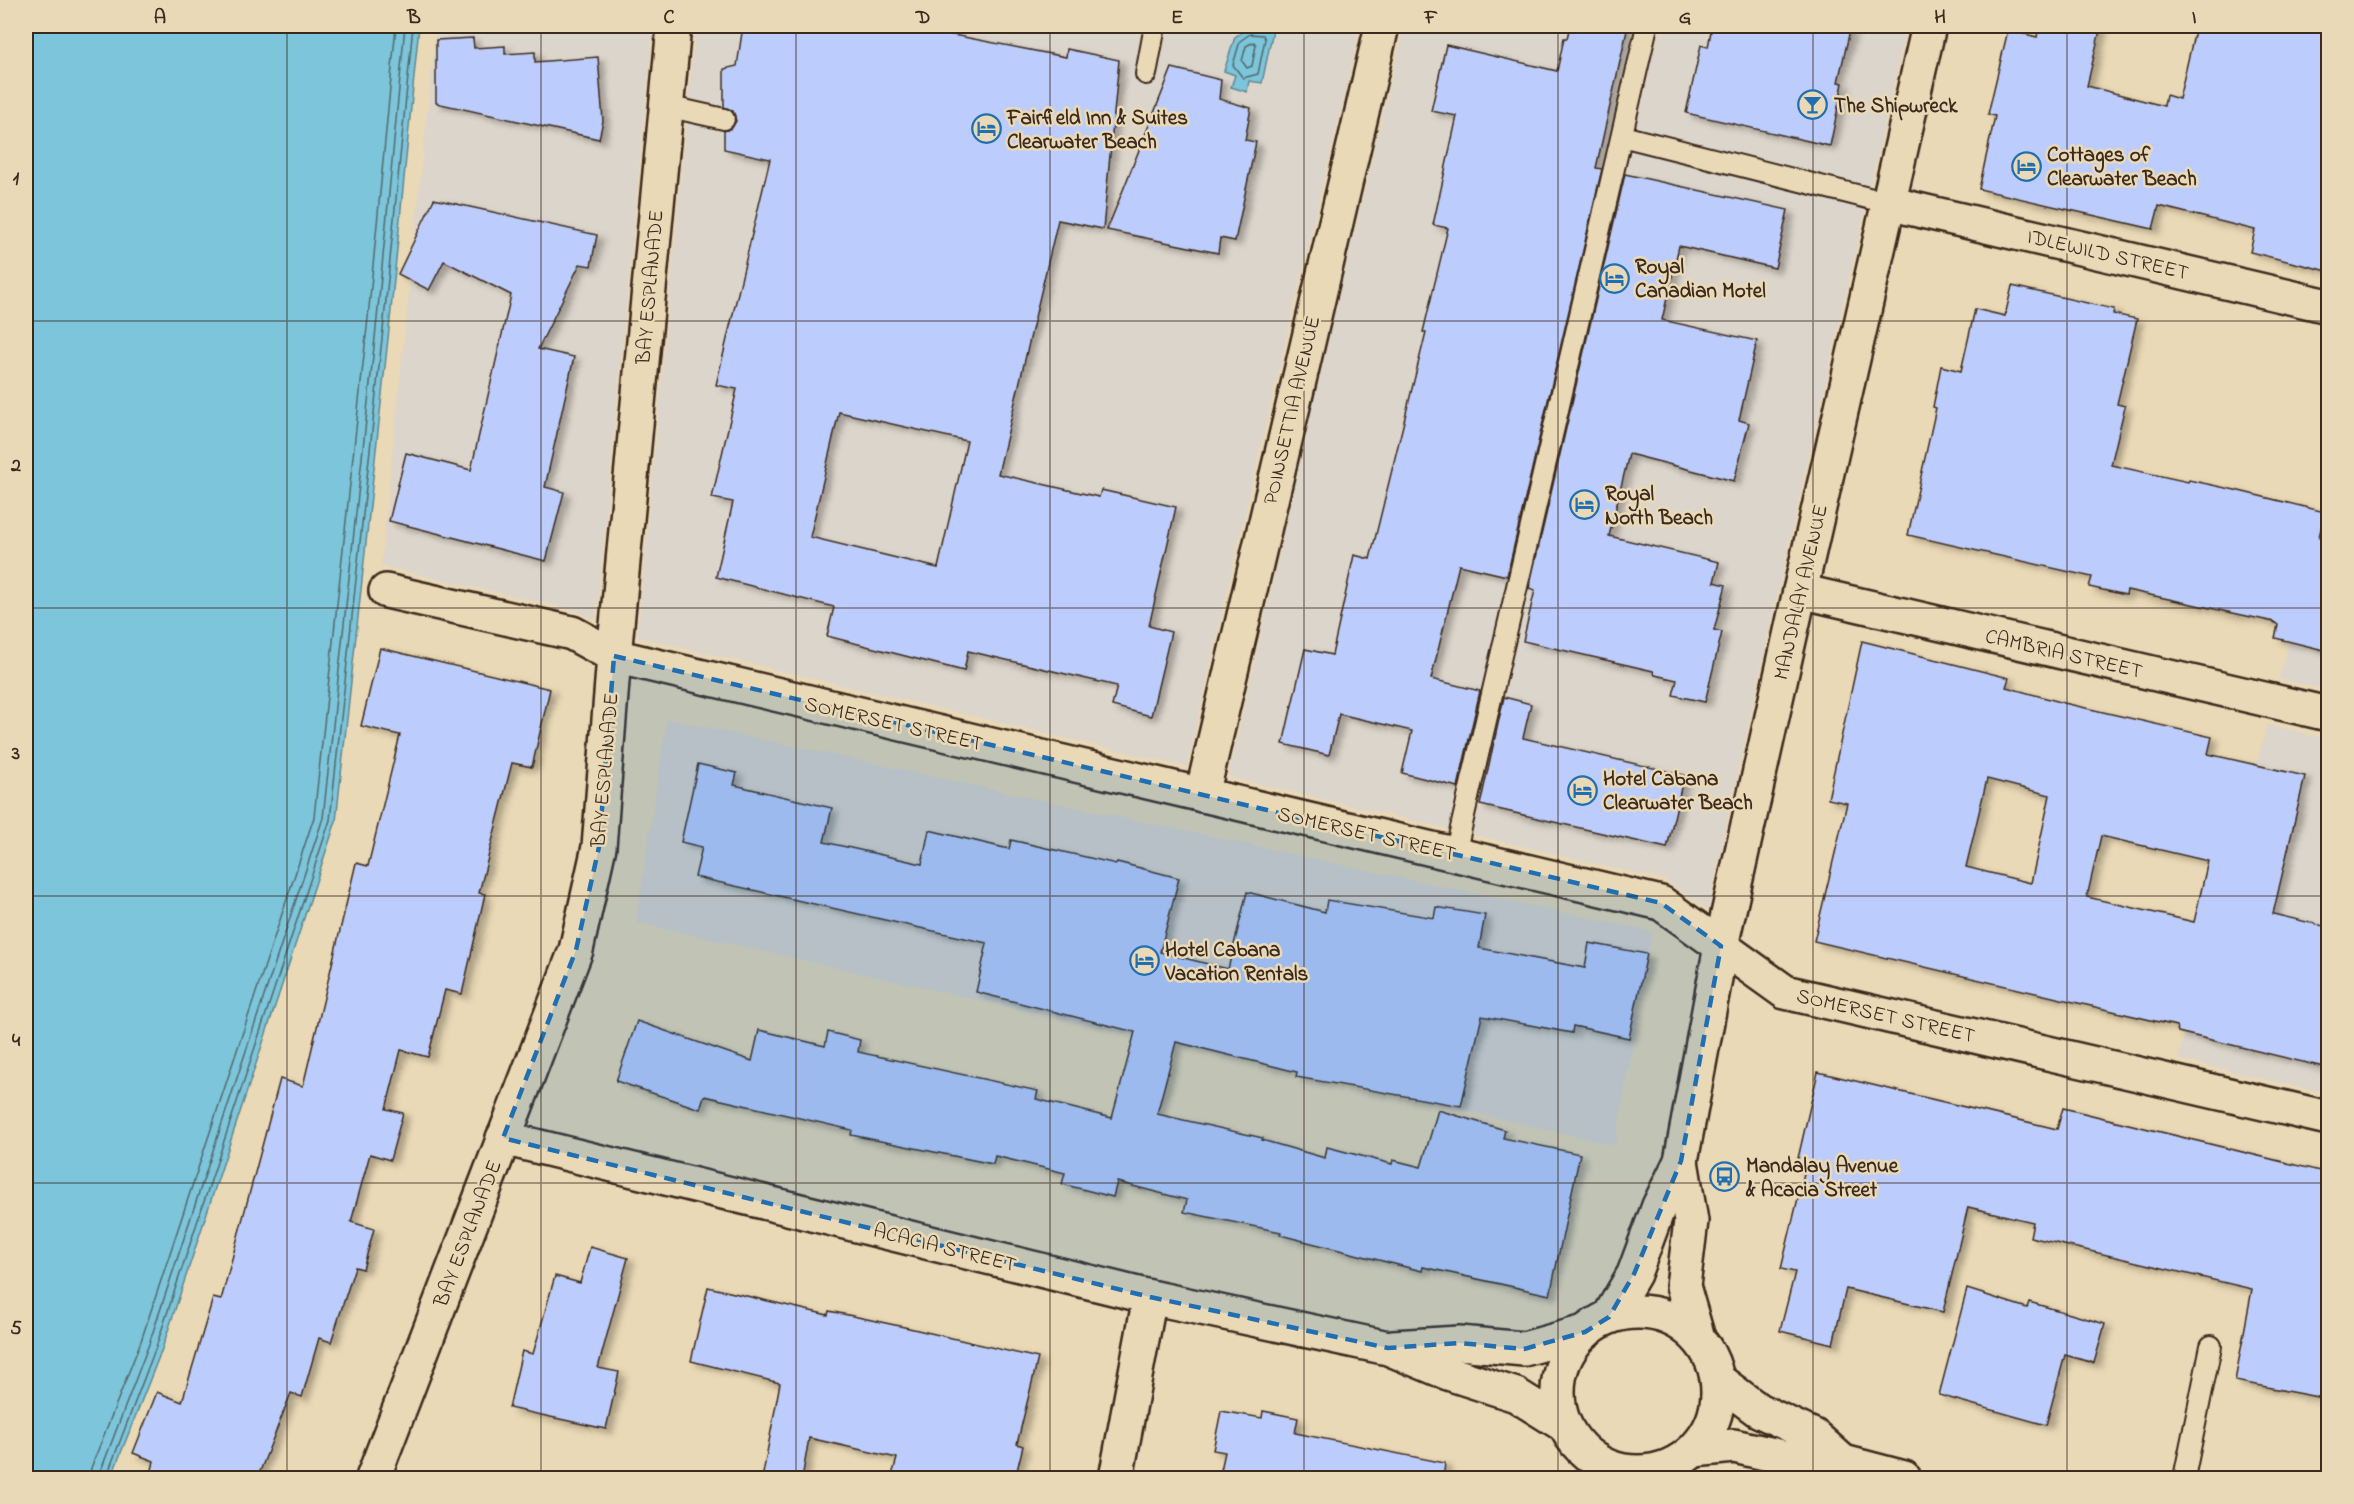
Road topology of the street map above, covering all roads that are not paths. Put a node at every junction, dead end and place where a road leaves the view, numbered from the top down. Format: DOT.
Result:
graph roads {
  1 [pos="674,26"];
  2 [pos="1155,26"];
  3 [pos="1382,26"];
  4 [pos="1647,26"];
  5 [pos="1929,26"];
  6 [pos="1146,74"];
  7 [pos="666,106"];
  8 [pos="724,119"];
  9 [pos="1622,136"];
  10 [pos="1888,203"];
  11 [pos="2328,306"];
  12 [pos="386,591"];
  13 [pos="1800,591"];
  14 [pos="614,656"];
  15 [pos="2328,714"];
  16 [pos="1202,795"];
  17 [pos="1455,854"];
  18 [pos="1721,946"];
  19 [pos="2328,1118"];
  20 [pos="503,1138"];
  21 [pos="1681,1161"];
  22 [pos="1150,1297"];
  23 [pos="1597,1324"];
  24 [pos="1698,1338"];
  25 [pos="2211,1346"];
  26 [pos="1388,1348"];
  27 [pos="1718,1380"];
  28 [pos="1564,1425"];
  29 [pos="1843,1462"];
  30 [pos="1679,1464"];
  31 [pos="1587,1465"];
  32 [pos="373,1479"];
  33 [pos="1116,1479"];
  34 [pos="1904,1479"];
  35 [pos="2184,1479"];
  1 -- 7 [label="street, BAY ESPLANADE"];
  2 -- 6 [label="lane"];
  3 -- 16 [label="street, POINSETTIA AVENUE"];
  4 -- 9 [label="lane"];
  5 -- 10 [label="street, MANDALAY AVENUE"];
  7 -- 8 [label="lane"];
  7 -- 14 [label="street, BAY ESPLANADE"];
  9 -- 10 [label="lane"];
  9 -- 17 [label="lane"];
  10 -- 11 [label="street, IDLEWILD STREET"];
  10 -- 13 [label="street, MANDALAY AVENUE"];
  12 -- 14 [label="street, SOMERSET STREET"];
  13 -- 15 [label="street, CAMBRIA STREET"];
  13 -- 18 [label="street, MANDALAY AVENUE"];
  14 -- 16 [label="street, SOMERSET STREET"];
  14 -- 20 [label="street, BAY ESPLANADE"];
  16 -- 17 [label="street, SOMERSET STREET"];
  17 -- 18 [label="street, SOMERSET STREET"];
  18 -- 19 [label="street, SOMERSET STREET"];
  18 -- 21 [label="street, MANDALAY AVENUE"];
  20 -- 22 [label="street, ACACIA STREET"];
  20 -- 32 [label="street, BAY ESPLANADE"];
  21 -- 23 [label="street, MANDALAY AVENUE"];
  21 -- 24 [label="street, MANDALAY AVENUE"];
  22 -- 26 [label="street, ACACIA STREET"];
  22 -- 33 [label="street"];
  23 -- 24 [label="street"];
  23 -- 26 [label="street, ACACIA STREET"];
  23 -- 28 [label="street"];
  24 -- 27 [label="street"];
  25 -- 35 [label="lane"];
  26 -- 28 [label="street, ACACIA STREET"];
  27 -- 29 [label="street"];
  27 -- 30 [label="street"];
  28 -- 31 [label="street"];
  29 -- 30 [label="street"];
  29 -- 34 [label="street"];
  30 -- 31 [label="street"];
}
